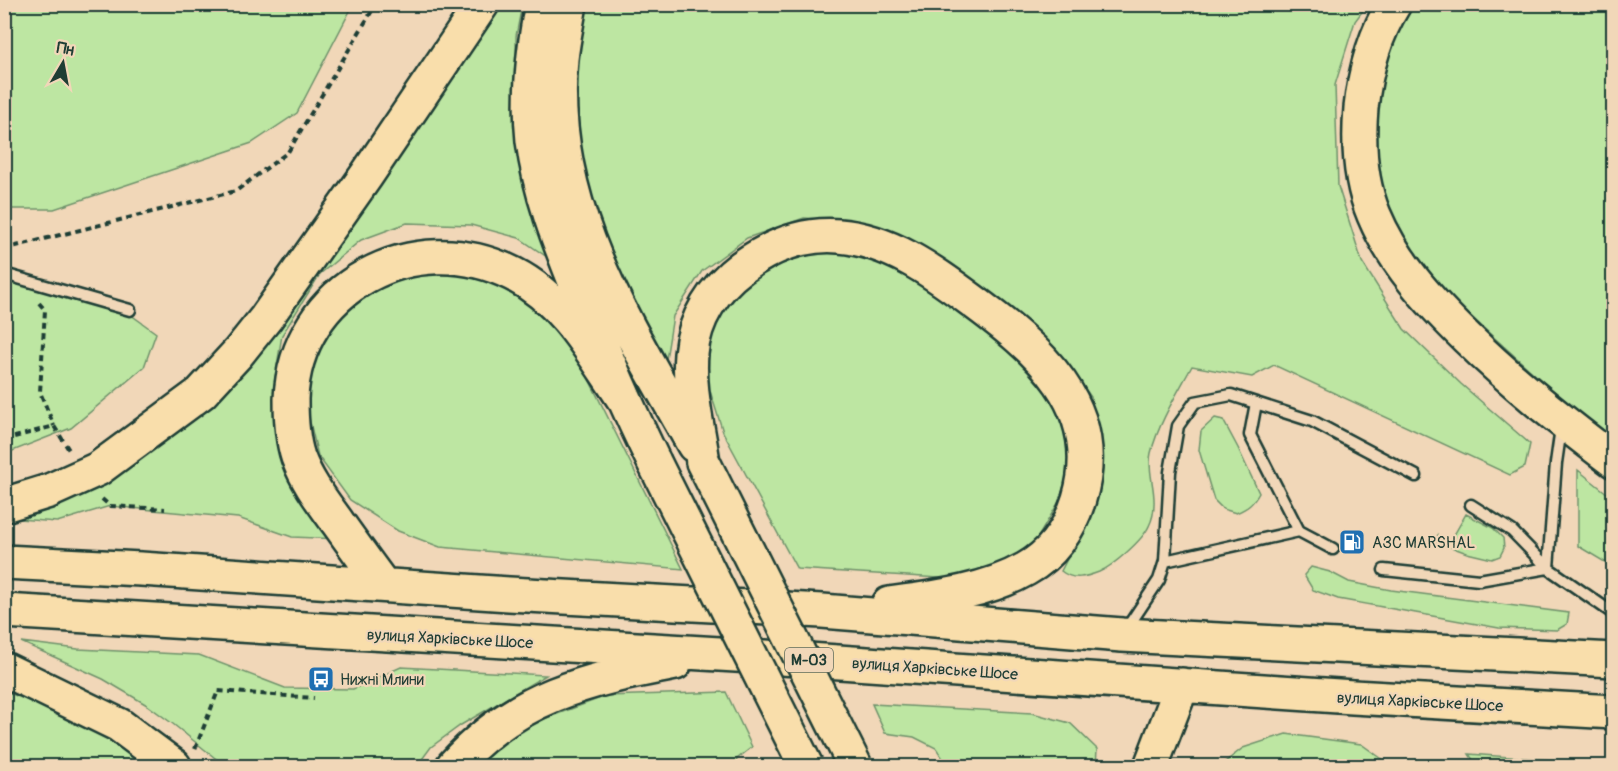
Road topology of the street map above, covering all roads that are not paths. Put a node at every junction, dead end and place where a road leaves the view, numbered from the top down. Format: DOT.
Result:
graph roads {
  1 [pos="482,4"];
  2 [pos="542,4"];
  3 [pos="570,4"];
  4 [pos="1394,4"];
  5 [pos="4,274"];
  6 [pos="130,310"];
  7 [pos="623,398"];
  8 [pos="1256,403"];
  9 [pos="1561,421"];
  10 [pos="1614,461"];
  11 [pos="703,462"];
  12 [pos="1416,476"];
  13 [pos="4,505"];
  14 [pos="1471,505"];
  15 [pos="1299,531"];
  16 [pos="1333,549"];
  17 [pos="4,561"];
  18 [pos="1165,561"];
  19 [pos="1548,568"];
  20 [pos="1384,570"];
  21 [pos="384,585"];
  22 [pos="4,611"];
  23 [pos="822,611"];
  24 [pos="1614,614"];
  25 [pos="1122,635"];
  26 [pos="736,655"];
  27 [pos="1614,660"];
  28 [pos="4,669"];
  29 [pos="1182,685"];
  30 [pos="1614,712"];
  31 [pos="183,761"];
  32 [pos="453,766"];
  33 [pos="806,766"];
  34 [pos="855,766"];
  35 [pos="1151,766"];
  1 -- 13 [label="highway"];
  2 -- 7 [label="highway"];
  3 -- 11 [label="highway"];
  4 -- 9 [label="highway"];
  5 -- 6 [label="lane"];
  7 -- 21 [label="highway"];
  7 -- 33 [label="highway, bridge"];
  8 -- 12 [label="lane"];
  8 -- 15 [label="lane"];
  8 -- 18 [label="lane"];
  9 -- 10 [label="highway"];
  9 -- 19 [label="lane"];
  11 -- 23 [label="highway"];
  11 -- 34 [label="highway, bridge"];
  14 -- 19 [label="lane"];
  15 -- 16 [label="lane"];
  15 -- 18 [label="lane"];
  17 -- 21 [label="highway"];
  18 -- 25 [label="lane"];
  19 -- 20 [label="lane"];
  19 -- 24 [label="lane"];
  21 -- 23 [label="highway"];
  22 -- 26 [label="highway, вулиця Харківське Шосе / М-03"];
  23 -- 25 [label="highway"];
  25 -- 27 [label="highway"];
  26 -- 29 [label="highway, вулиця Харківське Шосе / М-03"];
  26 -- 32 [label="highway"];
  28 -- 31 [label="highway"];
  29 -- 30 [label="highway, вулиця Харківське Шосе / М-03"];
  29 -- 35 [label="highway"];
}
